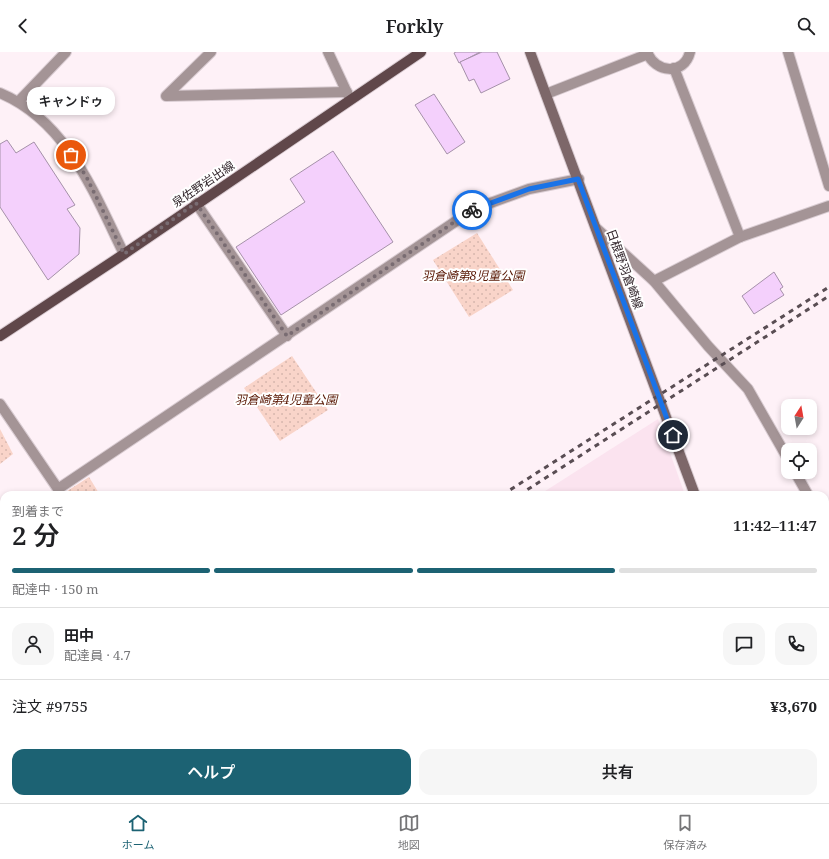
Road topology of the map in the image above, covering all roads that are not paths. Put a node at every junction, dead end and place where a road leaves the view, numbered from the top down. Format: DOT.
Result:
graph roads {
  1 [pos="66,52"];
  2 [pos="211,52"];
  3 [pos="328,52"];
  4 [pos="421,52"];
  5 [pos="530,52"];
  6 [pos="690,52"];
  7 [pos="788,52"];
  8 [pos="648,53"];
  9 [pos="674,68"];
  10 [pos="0,93"];
  11 [pos="546,94"];
  12 [pos="348,96"];
  13 [pos="18,101"];
  14 [pos="578,179"];
  15 [pos="829,186"];
  16 [pos="196,203"];
  17 [pos="829,206"];
  18 [pos="596,228"];
  19 [pos="740,237"];
  20 [pos="124,254"];
  21 [pos="654,281"];
  22 [pos="0,336"];
  23 [pos="287,336"];
  24 [pos="0,404"];
  25 [pos="781,447"];
  26 [pos="799,479"];
  27 [pos="694,491"];
  28 [pos="806,491"];
  1 -- 13 [label="street"];
  2 -- 12 [label="street"];
  3 -- 12 [label="street"];
  4 -- 12 [label="main road, 泉佐野岩出線"];
  5 -- 11 [label="main road, 日根野羽倉崎線"];
  6 -- 9 [label="street"];
  7 -- 15 [label="street"];
  8 -- 9 [label="street"];
  8 -- 11 [label="street"];
  9 -- 19 [label="street"];
  10 -- 13 [label="street"];
  11 -- 14 [label="main road, 日根野羽倉崎線"];
  12 -- 16 [label="main road, 泉佐野岩出線"];
  13 -- 20 [label="street"];
  14 -- 18 [label="main road, 日根野羽倉崎線"];
  14 -- 23 [label="street"];
  16 -- 20 [label="main road, 泉佐野岩出線"];
  16 -- 23 [label="street"];
  17 -- 19 [label="street"];
  18 -- 21 [label="street"];
  18 -- 27 [label="main road, 日根野羽倉崎線"];
  19 -- 21 [label="street"];
  20 -- 22 [label="main road, 泉佐野岩出線"];
  21 -- 25 [label="street"];
  23 -- 24 [label="street"];
  26 -- 28 [label="street"];
}
